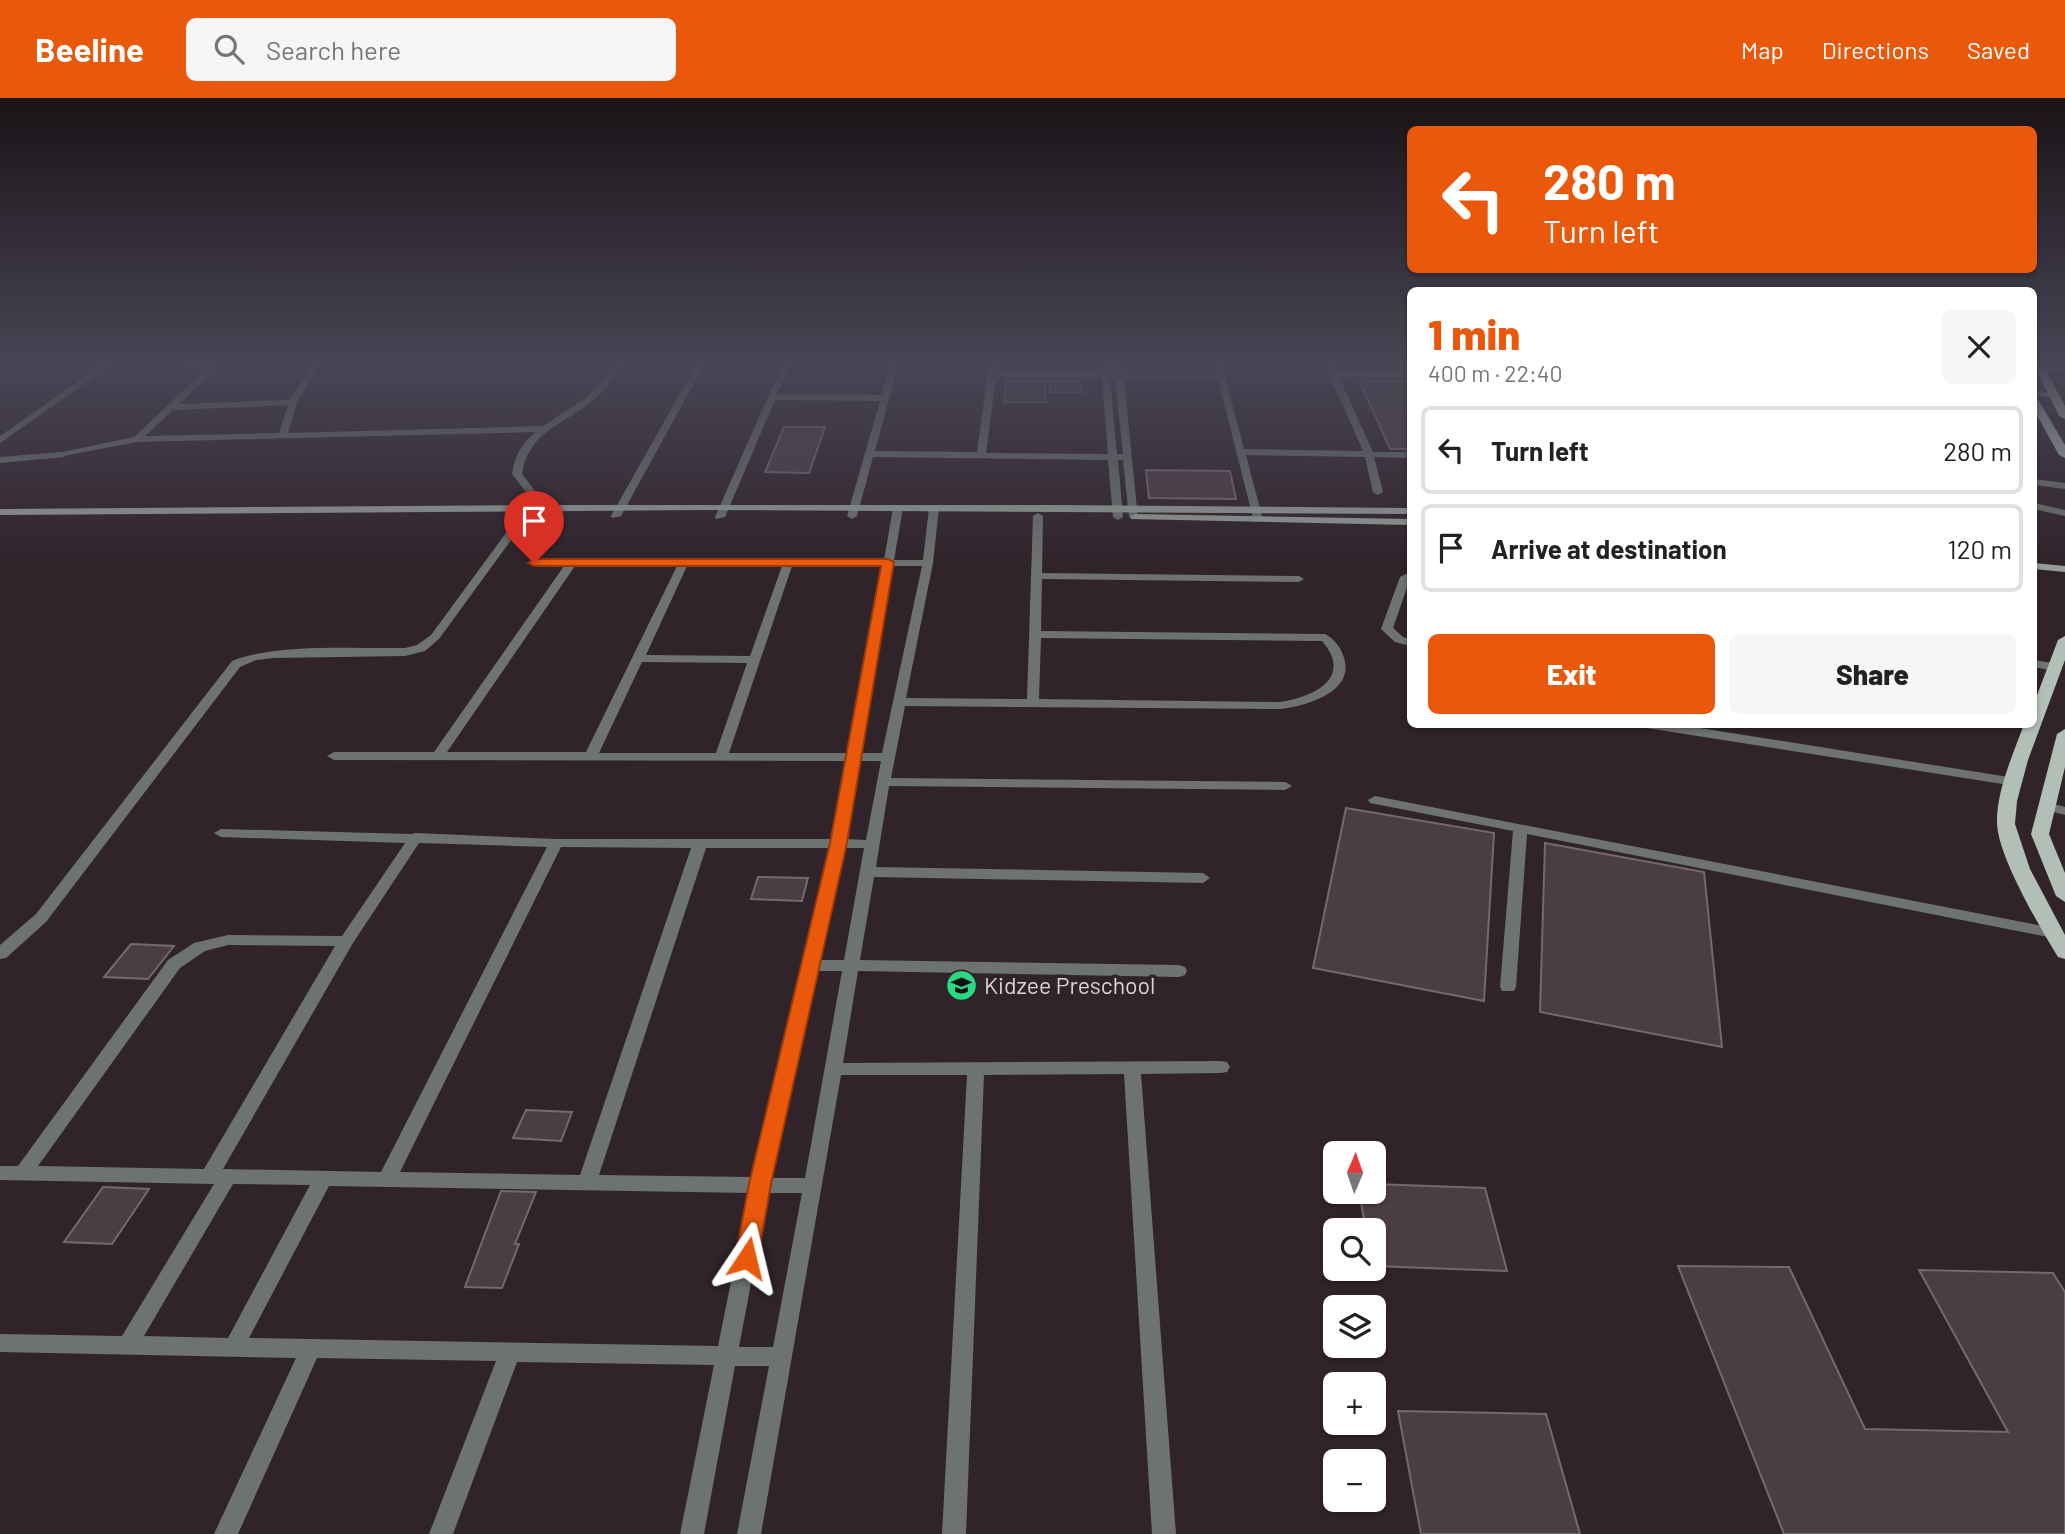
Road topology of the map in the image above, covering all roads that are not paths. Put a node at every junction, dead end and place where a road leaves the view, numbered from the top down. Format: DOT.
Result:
graph roads {
  1 [pos="145,432"];
  2 [pos="283,432"];
  3 [pos="431,432"];
  4 [pos="541,432"];
  5 [pos="662,432"];
  6 [pos="756,432"];
  7 [pos="874,432"];
  8 [pos="984,432"];
  9 [pos="1110,432"];
  10 [pos="1125,432"];
  11 [pos="1235,432"];
  12 [pos="1359,432"];
  13 [pos="2051,432"];
  14 [pos="282,436"];
  15 [pos="137,439"];
  16 [pos="1240,452"];
  17 [pos="868,454"];
  18 [pos="1369,454"];
  19 [pos="1407,455"];
  20 [pos="981,456"];
  21 [pos="2065,456"];
  22 [pos="1112,457"];
  23 [pos="1127,457"];
  24 [pos="0,460"];
  25 [pos="2037,482"];
  26 [pos="2065,486"];
  27 [pos="1378,492"];
  28 [pos="2037,507"];
  29 [pos="527,511"];
  30 [pos="618,511"];
  31 [pos="1407,511"];
  32 [pos="0,512"];
  33 [pos="721,512"];
  34 [pos="852,512"];
  35 [pos="896,512"];
  36 [pos="1118,512"];
  37 [pos="1133,512"];
  38 [pos="933,513"];
  39 [pos="2065,513"];
  40 [pos="1257,515"];
  41 [pos="1038,516"];
  42 [pos="0,521"];
  43 [pos="1407,522"];
  44 [pos="888,562"];
  45 [pos="534,563"];
  46 [pos="572,563"];
  47 [pos="788,563"];
  48 [pos="928,563"];
  49 [pos="683,564"];
  50 [pos="2037,566"];
  51 [pos="2065,569"];
  52 [pos="1036,576"];
  53 [pos="1407,576"];
  54 [pos="1298,579"];
  55 [pos="1035,634"];
  56 [pos="2065,640"];
  57 [pos="1407,641"];
  58 [pos="638,658"];
  59 [pos="754,660"];
  60 [pos="2037,664"];
  61 [pos="2054,667"];
  62 [pos="901,702"];
  63 [pos="1033,703"];
  64 [pos="2037,712"];
  65 [pos="1672,728"];
  66 [pos="2031,728"];
  67 [pos="2065,734"];
  68 [pos="334,756"];
  69 [pos="721,756"];
  70 [pos="437,757"];
  71 [pos="889,757"];
  72 [pos="590,758"];
  73 [pos="855,758"];
  74 [pos="2060,769"];
  75 [pos="883,782"];
  76 [pos="2015,782"];
  77 [pos="1285,786"];
  78 [pos="1375,800"];
  79 [pos="2047,806"];
  80 [pos="2065,811"];
  81 [pos="1520,829"];
  82 [pos="221,833"];
  83 [pos="416,837"];
  84 [pos="556,843"];
  85 [pos="700,843"];
  86 [pos="839,843"];
  87 [pos="873,844"];
  88 [pos="868,872"];
  89 [pos="1203,878"];
  90 [pos="2065,896"];
  91 [pos="2053,933"];
  92 [pos="346,941"];
  93 [pos="2065,952"];
  94 [pos="0,954"];
  95 [pos="811,965"];
  96 [pos="851,966"];
  97 [pos="1179,971"];
  98 [pos="1508,987"];
  99 [pos="975,1068"];
  100 [pos="1221,1068"];
  101 [pos="834,1069"];
  102 [pos="1132,1069"];
  103 [pos="0,1172"];
  104 [pos="22,1174"];
  105 [pos="219,1175"];
  106 [pos="324,1178"];
  107 [pos="387,1179"];
  108 [pos="587,1182"];
  109 [pos="760,1184"];
  110 [pos="813,1186"];
  111 [pos="0,1343"];
  112 [pos="128,1344"];
  113 [pos="234,1346"];
  114 [pos="312,1347"];
  115 [pos="510,1352"];
  116 [pos="729,1355"];
  117 [pos="780,1357"];
  118 [pos="226,1534"];
  119 [pos="441,1534"];
  120 [pos="692,1534"];
  121 [pos="748,1534"];
  122 [pos="954,1534"];
  123 [pos="1164,1534"];
  1 -- 15 [label="street"];
  2 -- 14 [label="street"];
  3 -- 14 [label="street"];
  4 -- 29 [label="street"];
  5 -- 30 [label="street"];
  6 -- 33 [label="street"];
  7 -- 17 [label="street"];
  8 -- 20 [label="street"];
  9 -- 22 [label="street"];
  10 -- 23 [label="street"];
  11 -- 16 [label="street"];
  12 -- 18 [label="street"];
  13 -- 21 [label="main road"];
  14 -- 15 [label="street"];
  15 -- 24 [label="street"];
  16 -- 18 [label="street"];
  16 -- 40 [label="street"];
  17 -- 20 [label="street"];
  17 -- 34 [label="street"];
  18 -- 19 [label="street"];
  18 -- 27 [label="street"];
  20 -- 22 [label="street"];
  22 -- 23 [label="street"];
  22 -- 36 [label="street"];
  23 -- 37 [label="street"];
  25 -- 26 [label="street"];
  28 -- 39 [label="street"];
  29 -- 30 [label="street"];
  29 -- 32 [label="street"];
  29 -- 42 [label="street"];
  29 -- 94 [label="street"];
  30 -- 33 [label="street"];
  31 -- 40 [label="street"];
  33 -- 34 [label="street"];
  34 -- 35 [label="street"];
  35 -- 38 [label="street"];
  35 -- 44 [label="street"];
  36 -- 37 [label="street"];
  36 -- 38 [label="street"];
  36 -- 41 [label="street"];
  37 -- 40 [label="street"];
  38 -- 41 [label="street"];
  38 -- 48 [label="street"];
  40 -- 43 [label="street"];
  41 -- 52 [label="street"];
  44 -- 47 [label="street"];
  44 -- 48 [label="street"];
  44 -- 73 [label="street"];
  45 -- 46 [label="street"];
  46 -- 49 [label="street"];
  46 -- 70 [label="street"];
  47 -- 49 [label="street"];
  47 -- 59 [label="street"];
  48 -- 62 [label="street"];
  49 -- 58 [label="street"];
  50 -- 51 [label="street"];
  52 -- 54 [label="street"];
  52 -- 55 [label="street"];
  53 -- 57 [label="street"];
  55 -- 63 [label="street"];
  55 -- 63 [label="street"];
  56 -- 61 [label="main road"];
  58 -- 59 [label="street"];
  58 -- 72 [label="street"];
  59 -- 69 [label="street"];
  60 -- 61 [label="street"];
  61 -- 64 [label="main road"];
  62 -- 63 [label="street"];
  62 -- 71 [label="street"];
  65 -- 76 [label="street"];
  66 -- 76 [label="main road"];
  67 -- 74 [label="main road"];
  68 -- 70 [label="street"];
  69 -- 72 [label="street"];
  69 -- 73 [label="street"];
  70 -- 72 [label="street"];
  71 -- 73 [label="street"];
  71 -- 75 [label="street"];
  73 -- 86 [label="street"];
  74 -- 79 [label="main road"];
  75 -- 77 [label="street"];
  75 -- 87 [label="street"];
  76 -- 91 [label="main road"];
  78 -- 81 [label="street"];
  79 -- 80 [label="street"];
  79 -- 90 [label="main road"];
  81 -- 91 [label="street"];
  81 -- 98 [label="street"];
  82 -- 83 [label="street"];
  83 -- 84 [label="street"];
  83 -- 92 [label="street"];
  84 -- 85 [label="street"];
  84 -- 107 [label="street"];
  85 -- 86 [label="street"];
  85 -- 108 [label="street"];
  86 -- 87 [label="street"];
  86 -- 95 [label="street"];
  87 -- 88 [label="street"];
  88 -- 89 [label="street"];
  88 -- 96 [label="street"];
  91 -- 93 [label="main road"];
  92 -- 104 [label="street"];
  92 -- 105 [label="street"];
  95 -- 96 [label="street"];
  95 -- 109 [label="street"];
  96 -- 97 [label="street"];
  96 -- 101 [label="street"];
  99 -- 101 [label="street"];
  99 -- 102 [label="street"];
  99 -- 122 [label="street"];
  100 -- 102 [label="street"];
  101 -- 110 [label="street"];
  102 -- 123 [label="street"];
  103 -- 104 [label="street"];
  104 -- 105 [label="street"];
  105 -- 106 [label="street"];
  105 -- 112 [label="street"];
  106 -- 107 [label="street"];
  106 -- 113 [label="street"];
  107 -- 108 [label="street"];
  108 -- 109 [label="street"];
  109 -- 110 [label="street"];
  109 -- 116 [label="street"];
  110 -- 117 [label="street"];
  111 -- 112 [label="street"];
  112 -- 113 [label="street"];
  113 -- 114 [label="street"];
  114 -- 115 [label="street"];
  114 -- 118 [label="street"];
  115 -- 116 [label="street"];
  115 -- 119 [label="street"];
  116 -- 117 [label="street"];
  116 -- 120 [label="street"];
  117 -- 121 [label="street"];
}
